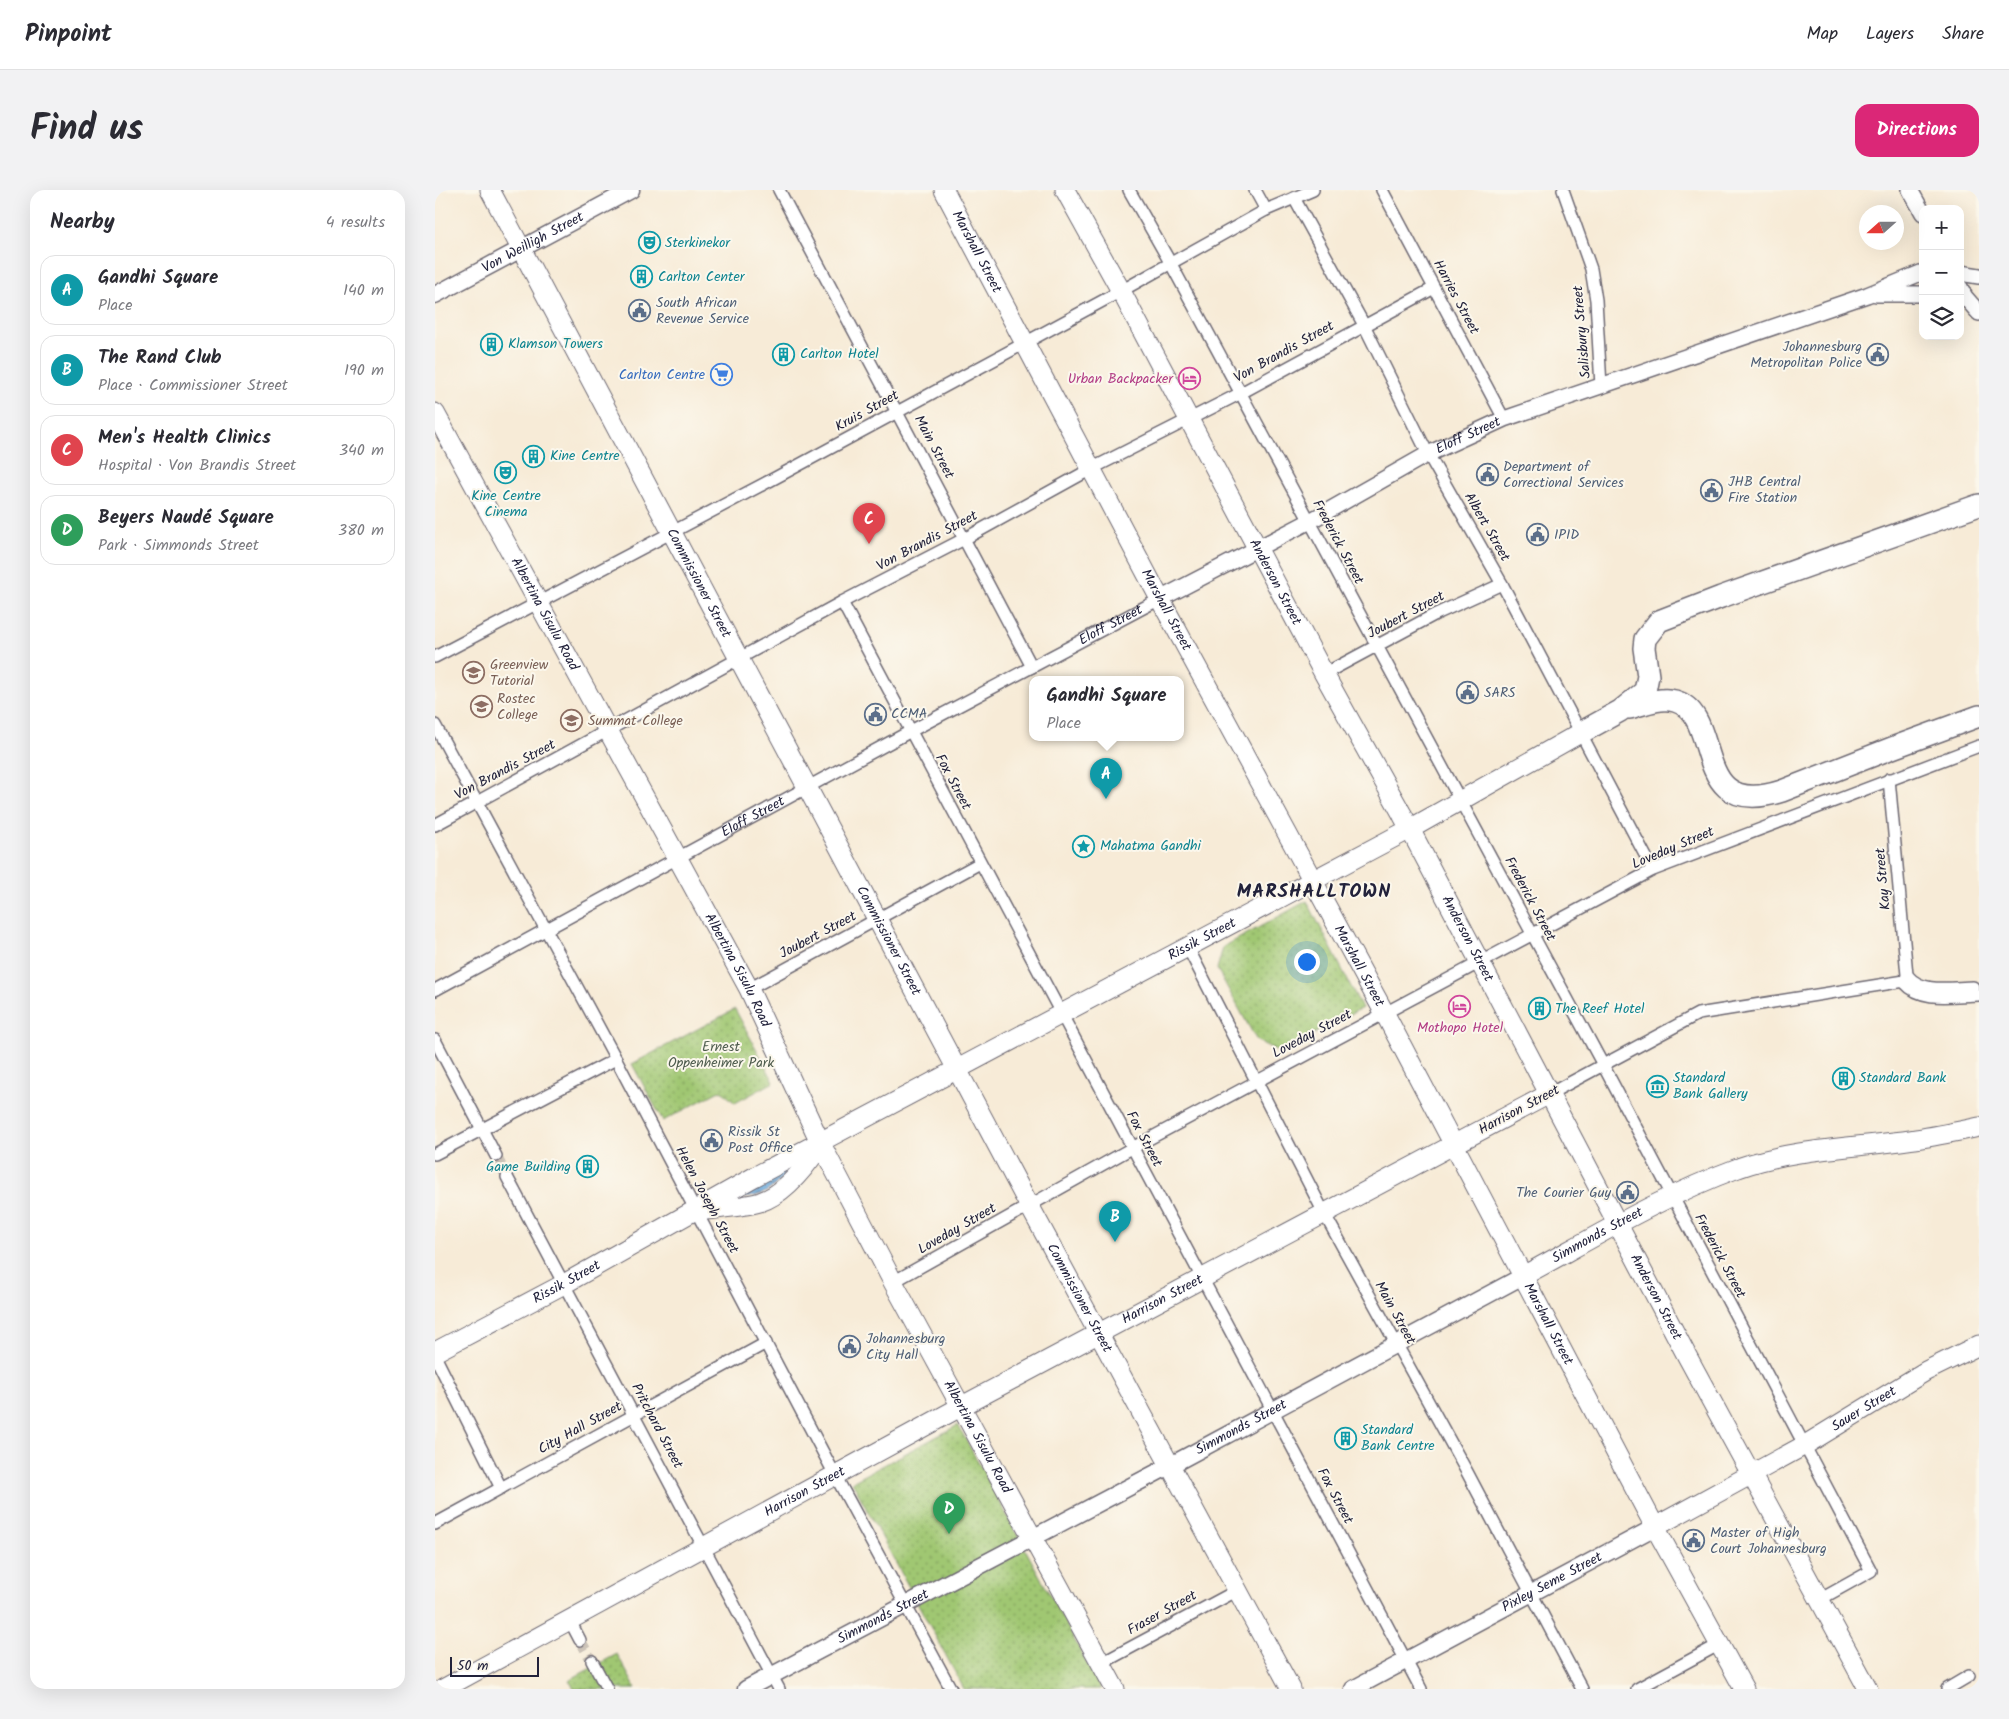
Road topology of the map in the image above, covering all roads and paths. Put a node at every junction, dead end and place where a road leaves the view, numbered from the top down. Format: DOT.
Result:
graph roads {
  1 [pos="490,190"];
  2 [pos="779,190"];
  3 [pos="944,190"];
  4 [pos="1065,190"];
  5 [pos="1129,190"];
  6 [pos="1255,190"];
  7 [pos="1313,190"];
  8 [pos="1382,190"];
  9 [pos="1563,190"];
  10 [pos="1910,190"];
  11 [pos="623,192"];
  12 [pos="1294,198"];
  13 [pos="1919,206"];
  14 [pos="1266,210"];
  15 [pos="521,248"];
  16 [pos="1171,264"];
  17 [pos="1919,274"];
  18 [pos="1964,274"];
  19 [pos="1979,276"];
  20 [pos="1434,288"];
  21 [pos="1121,291"];
  22 [pos="1919,294"];
  23 [pos="435,295"];
  24 [pos="1867,295"];
  25 [pos="1966,295"];
  26 [pos="1979,313"];
  27 [pos="1364,325"];
  28 [pos="1024,342"];
  29 [pos="1601,386"];
  30 [pos="1241,393"];
  31 [pos="897,412"];
  32 [pos="435,413"];
  33 [pos="1504,419"];
  34 [pos="1190,420"];
  35 [pos="1428,454"];
  36 [pos="1091,469"];
  37 [pos="1979,505"];
  38 [pos="1310,521"];
  39 [pos="672,532"];
  40 [pos="966,538"];
  41 [pos="1259,547"];
  42 [pos="1502,584"];
  43 [pos="1160,599"];
  44 [pos="537,602"];
  45 [pos="842,602"];
  46 [pos="1377,647"];
  47 [pos="435,657"];
  48 [pos="739,658"];
  49 [pos="1032,667"];
  50 [pos="1324,674"];
  51 [pos="1620,711"];
  52 [pos="1979,716"];
  53 [pos="435,725"];
  54 [pos="608,731"];
  55 [pos="909,732"];
  56 [pos="1581,732"];
  57 [pos="1979,746"];
  58 [pos="1889,779"];
  59 [pos="807,787"];
  60 [pos="1460,801"];
  61 [pos="477,803"];
  62 [pos="435,825"];
  63 [pos="1410,829"];
  64 [pos="678,857"];
  65 [pos="980,863"];
  66 [pos="1653,870"];
  67 [pos="1313,880"];
  68 [pos="879,920"];
  69 [pos="546,929"];
  70 [pos="1532,935"];
  71 [pos="1188,948"];
  72 [pos="1479,963"];
  73 [pos="1908,979"];
  74 [pos="1979,987"];
  75 [pos="749,988"];
  76 [pos="435,990"];
  77 [pos="1979,995"];
  78 [pos="1384,1012"];
  79 [pos="1061,1016"];
  80 [pos="435,1040"];
  81 [pos="616,1059"];
  82 [pos="1603,1065"];
  83 [pos="958,1070"];
  84 [pos="1257,1081"];
  85 [pos="1549,1094"];
  86 [pos="1979,1127"];
  87 [pos="482,1129"];
  88 [pos="821,1144"];
  89 [pos="1453,1145"];
  90 [pos="1131,1148"];
  91 [pos="435,1154"];
  92 [pos="496,1156"];
  93 [pos="507,1177"];
  94 [pos="1671,1196"];
  95 [pos="1029,1205"];
  96 [pos="696,1211"];
  97 [pos="1324,1213"];
  98 [pos="1617,1224"];
  99 [pos="1523,1276"];
  100 [pos="1203,1279"];
  101 [pos="893,1282"];
  102 [pos="564,1284"];
  103 [pos="1100,1335"];
  104 [pos="766,1343"];
  105 [pos="1979,1345"];
  106 [pos="1396,1346"];
  107 [pos="435,1352"];
  108 [pos="435,1356"];
  109 [pos="963,1406"];
  110 [pos="1272,1411"];
  111 [pos="634,1415"];
  112 [pos="1805,1445"];
  113 [pos="1171,1465"];
  114 [pos="835,1475"];
  115 [pos="1751,1475"];
  116 [pos="501,1488"];
  117 [pos="435,1524"];
  118 [pos="1655,1527"];
  119 [pos="1032,1537"];
  120 [pos="704,1548"];
  121 [pos="1237,1590"];
  122 [pos="1530,1594"];
  123 [pos="1819,1600"];
  124 [pos="906,1604"];
  125 [pos="570,1621"];
  126 [pos="580,1640"];
  127 [pos="1720,1644"];
  128 [pos="1406,1660"];
  129 [pos="592,1661"];
  130 [pos="1102,1663"];
  131 [pos="1969,1676"];
  132 [pos="775,1682"];
  133 [pos="443,1689"];
  134 [pos="607,1689"];
  135 [pos="746,1689"];
  136 [pos="951,1689"];
  137 [pos="1115,1689"];
  138 [pos="1291,1689"];
  139 [pos="1353,1689"];
  140 [pos="1421,1689"];
  141 [pos="1582,1689"];
  142 [pos="1637,1689"];
  143 [pos="1744,1689"];
  144 [pos="1868,1689"];
  145 [pos="1947,1689"];
  1 -- 15 [label="main road, Commissioner Street"];
  2 -- 31 [label="street, Main Street"];
  3 -- 28 [label="main road, Marshall Street"];
  4 -- 21 [label="main road, Anderson Street"];
  5 -- 16 [label="street, Frederick Street"];
  6 -- 14 [label="street"];
  7 -- 12 [label="street, Kruis Street"];
  8 -- 20 [label="street, Harries Street"];
  9 -- 29 [label="street, Salisbury Street"];
  10 -- 13 [label="street"];
  11 -- 15 [label="main road, Von Weilligh Street"];
  12 -- 14 [label="street, Kruis Street"];
  12 -- 27 [label="street, Albert Street"];
  14 -- 16 [label="street, Kruis Street"];
  15 -- 23 [label="main road, Von Weilligh Street"];
  15 -- 39 [label="main road, Commissioner Street"];
  16 -- 21 [label="street, Kruis Street"];
  16 -- 30 [label="street, Frederick Street"];
  17 -- 24 [label="street, Eloff Street"];
  18 -- 19 [label="street"];
  20 -- 27 [label="street, Von Brandis Street"];
  20 -- 33 [label="street, Harries Street"];
  21 -- 28 [label="street, Kruis Street"];
  21 -- 34 [label="main road, Anderson Street"];
  22 -- 24 [label="street, Eloff Street"];
  24 -- 29 [label="street, Eloff Street"];
  25 -- 26 [label="street"];
  27 -- 30 [label="street, Von Brandis Street"];
  27 -- 35 [label="street, Albert Street"];
  28 -- 31 [label="street, Kruis Street"];
  28 -- 36 [label="main road, Marshall Street"];
  29 -- 33 [label="street, Eloff Street"];
  30 -- 34 [label="street, Von Brandis Street"];
  30 -- 38 [label="street, Frederick Street"];
  31 -- 39 [label="street, Kruis Street"];
  31 -- 40 [label="street, Main Street"];
  32 -- 44 [label="main road, Albertina Sisulu Road"];
  33 -- 35 [label="street, Eloff Street"];
  34 -- 36 [label="street, Von Brandis Street"];
  34 -- 41 [label="main road, Anderson Street"];
  35 -- 38 [label="street, Eloff Street"];
  35 -- 42 [label="street, Albert Street"];
  36 -- 40 [label="street, Von Brandis Street"];
  36 -- 43 [label="main road, Marshall Street"];
  37 -- 51 [label="highway"];
  38 -- 41 [label="street, Eloff Street"];
  38 -- 46 [label="street, Frederick Street"];
  39 -- 44 [label="street, Kruis Street"];
  39 -- 48 [label="main road, Commissioner Street"];
  40 -- 45 [label="street, Von Brandis Street"];
  40 -- 49 [label="street, Main Street"];
  41 -- 43 [label="street, Eloff Street"];
  41 -- 50 [label="main road, Anderson Street"];
  42 -- 46 [label="street, Joubert Street"];
  42 -- 56 [label="street, Albert Street"];
  43 -- 49 [label="street, Eloff Street"];
  43 -- 67 [label="main road, Marshall Street"];
  44 -- 47 [label="street, Kruis Street"];
  44 -- 54 [label="main road, Albertina Sisulu Road"];
  45 -- 48 [label="street, Von Brandis Street"];
  45 -- 55 [label="street, Fox Street"];
  46 -- 50 [label="street, Joubert Street"];
  46 -- 60 [label="street, Frederick Street"];
  48 -- 54 [label="street, Von Brandis Street"];
  48 -- 59 [label="main road, Commissioner Street"];
  49 -- 55 [label="street, Eloff Street"];
  50 -- 63 [label="main road, Anderson Street"];
  51 -- 52 [label="highway"];
  51 -- 56 [label="highway"];
  53 -- 61 [label="street, Helen Joseph Street"];
  54 -- 61 [label="street, Von Brandis Street"];
  54 -- 64 [label="main road, Albertina Sisulu Road"];
  55 -- 59 [label="street, Eloff Street"];
  55 -- 65 [label="street, Fox Street"];
  56 -- 60 [label="main road, Rissik Street"];
  56 -- 66 [label="street, Albert Street"];
  57 -- 58 [label="street, Loveday Street"];
  58 -- 66 [label="street, Loveday Street"];
  58 -- 73 [label="street, Kay Street"];
  59 -- 64 [label="street, Eloff Street"];
  59 -- 68 [label="main road, Commissioner Street"];
  60 -- 63 [label="main road, Rissik Street"];
  60 -- 70 [label="street, Frederick Street"];
  61 -- 62 [label="street, Von Brandis Street"];
  61 -- 69 [label="street, Helen Joseph Street"];
  63 -- 67 [label="main road, Rissik Street"];
  63 -- 72 [label="main road, Anderson Street"];
  64 -- 69 [label="street, Eloff Street"];
  64 -- 75 [label="main road, Albertina Sisulu Road"];
  65 -- 68 [label="street, Joubert Street"];
  65 -- 79 [label="street, Fox Street"];
  66 -- 70 [label="street, Loveday Street"];
  67 -- 71 [label="main road, Rissik Street"];
  67 -- 78 [label="main road, Marshall Street"];
  68 -- 75 [label="street, Joubert Street"];
  68 -- 83 [label="main road, Commissioner Street"];
  69 -- 76 [label="street, Eloff Street"];
  69 -- 81 [label="street, Helen Joseph Street"];
  70 -- 72 [label="street, Loveday Street"];
  70 -- 82 [label="street, Frederick Street"];
  71 -- 79 [label="main road, Rissik Street"];
  71 -- 84 [label="street, Main Street"];
  72 -- 78 [label="street, Loveday Street"];
  72 -- 85 [label="main road, Anderson Street"];
  73 -- 74 [label="street"];
  73 -- 77 [label="street"];
  73 -- 82 [label="street, Harrison Street"];
  75 -- 88 [label="main road, Albertina Sisulu Road"];
  78 -- 84 [label="street, Loveday Street"];
  78 -- 89 [label="main road, Marshall Street"];
  79 -- 83 [label="main road, Rissik Street"];
  79 -- 90 [label="street, Fox Street"];
  80 -- 87 [label="street"];
  81 -- 87 [label="street"];
  81 -- 96 [label="street, Helen Joseph Street"];
  82 -- 85 [label="street, Harrison Street"];
  82 -- 94 [label="street, Frederick Street"];
  83 -- 88 [label="main road, Rissik Street"];
  83 -- 95 [label="main road, Commissioner Street"];
  84 -- 90 [label="street, Loveday Street"];
  84 -- 97 [label="street, Main Street"];
  85 -- 89 [label="main road, Harrison Street"];
  85 -- 98 [label="main road, Anderson Street"];
  86 -- 94 [label="main road, Simmonds Street"];
  87 -- 91 [label="street"];
  87 -- 92 [label="street"];
  88 -- 96 [label="main road, Rissik Street"];
  88 -- 96 [label="main road, Rissik Street"];
  88 -- 101 [label="main road, Albertina Sisulu Road"];
  89 -- 97 [label="main road, Harrison Street"];
  89 -- 99 [label="main road, Marshall Street"];
  90 -- 95 [label="street, Loveday Street"];
  90 -- 100 [label="street, Fox Street"];
  93 -- 102 [label="street, Pritchard Street"];
  94 -- 98 [label="main road, Simmonds Street"];
  94 -- 112 [label="street, Frederick Street"];
  95 -- 101 [label="street, Loveday Street"];
  95 -- 103 [label="main road, Commissioner Street"];
  96 -- 102 [label="main road, Rissik Street"];
  96 -- 104 [label="street, Helen Joseph Street"];
  97 -- 100 [label="main road, Harrison Street"];
  97 -- 106 [label="street, Main Street"];
  98 -- 99 [label="main road, Simmonds Street"];
  98 -- 115 [label="main road, Anderson Street"];
  99 -- 106 [label="main road, Simmonds Street"];
  99 -- 118 [label="main road, Marshall Street"];
  100 -- 103 [label="main road, Harrison Street"];
  100 -- 110 [label="street, Fox Street"];
  101 -- 109 [label="main road, Albertina Sisulu Road"];
  102 -- 107 [label="main road, Rissik Street"];
  102 -- 111 [label="street, Pritchard Street"];
  103 -- 109 [label="main road, Harrison Street"];
  103 -- 113 [label="main road, Commissioner Street"];
  104 -- 111 [label="street, City Hall Street"];
  104 -- 114 [label="street, Helen Joseph Street"];
  105 -- 112 [label="main road, Sauer Street"];
  106 -- 110 [label="main road, Simmonds Street"];
  106 -- 122 [label="street, Main Street"];
  108 -- 116 [label="street"];
  109 -- 114 [label="main road, Harrison Street"];
  109 -- 119 [label="main road, Albertina Sisulu Road"];
  110 -- 113 [label="main road, Simmonds Street"];
  110 -- 128 [label="street, Fox Street"];
  111 -- 116 [label="street, City Hall Street"];
  111 -- 120 [label="street, Pritchard Street"];
  112 -- 115 [label="main road, Sauer Street"];
  112 -- 123 [label="street, Frederick Street"];
  113 -- 119 [label="main road, Simmonds Street"];
  113 -- 121 [label="main road, Commissioner Street"];
  114 -- 120 [label="main road, Harrison Street"];
  114 -- 124 [label="street, Helen Joseph Street"];
  115 -- 118 [label="main road, Pixley Seme Street"];
  115 -- 123 [label="main road, Anderson Street"];
  116 -- 117 [label="street, City Hall Street"];
  118 -- 122 [label="main road, Pixley Seme Street"];
  118 -- 127 [label="main road, Marshall Street"];
  119 -- 124 [label="main road, Simmonds Street"];
  119 -- 130 [label="main road, Albertina Sisulu Road"];
  120 -- 125 [label="main road, Harrison Street"];
  120 -- 132 [label="street, Pritchard Street"];
  121 -- 130 [label="street, Fraser Street"];
  121 -- 138 [label="main road, Commissioner Street"];
  122 -- 128 [label="main road, Pixley Seme Street"];
  122 -- 141 [label="street, Main Street"];
  123 -- 144 [label="main road, Anderson Street"];
  124 -- 132 [label="main road, Simmonds Street"];
  124 -- 136 [label="street, Helen Joseph Street"];
  125 -- 126 [label="street"];
  125 -- 133 [label="main road, Harrison Street"];
  127 -- 142 [label="street"];
  127 -- 143 [label="main road, Marshall Street"];
  128 -- 139 [label="main road, Pixley Seme Street"];
  128 -- 140 [label="street, Fox Street"];
  129 -- 134 [label="street"];
  130 -- 137 [label="main road, Albertina Sisulu Road"];
  131 -- 145 [label="street"];
  132 -- 135 [label="main road, Simmonds Street"];
}
